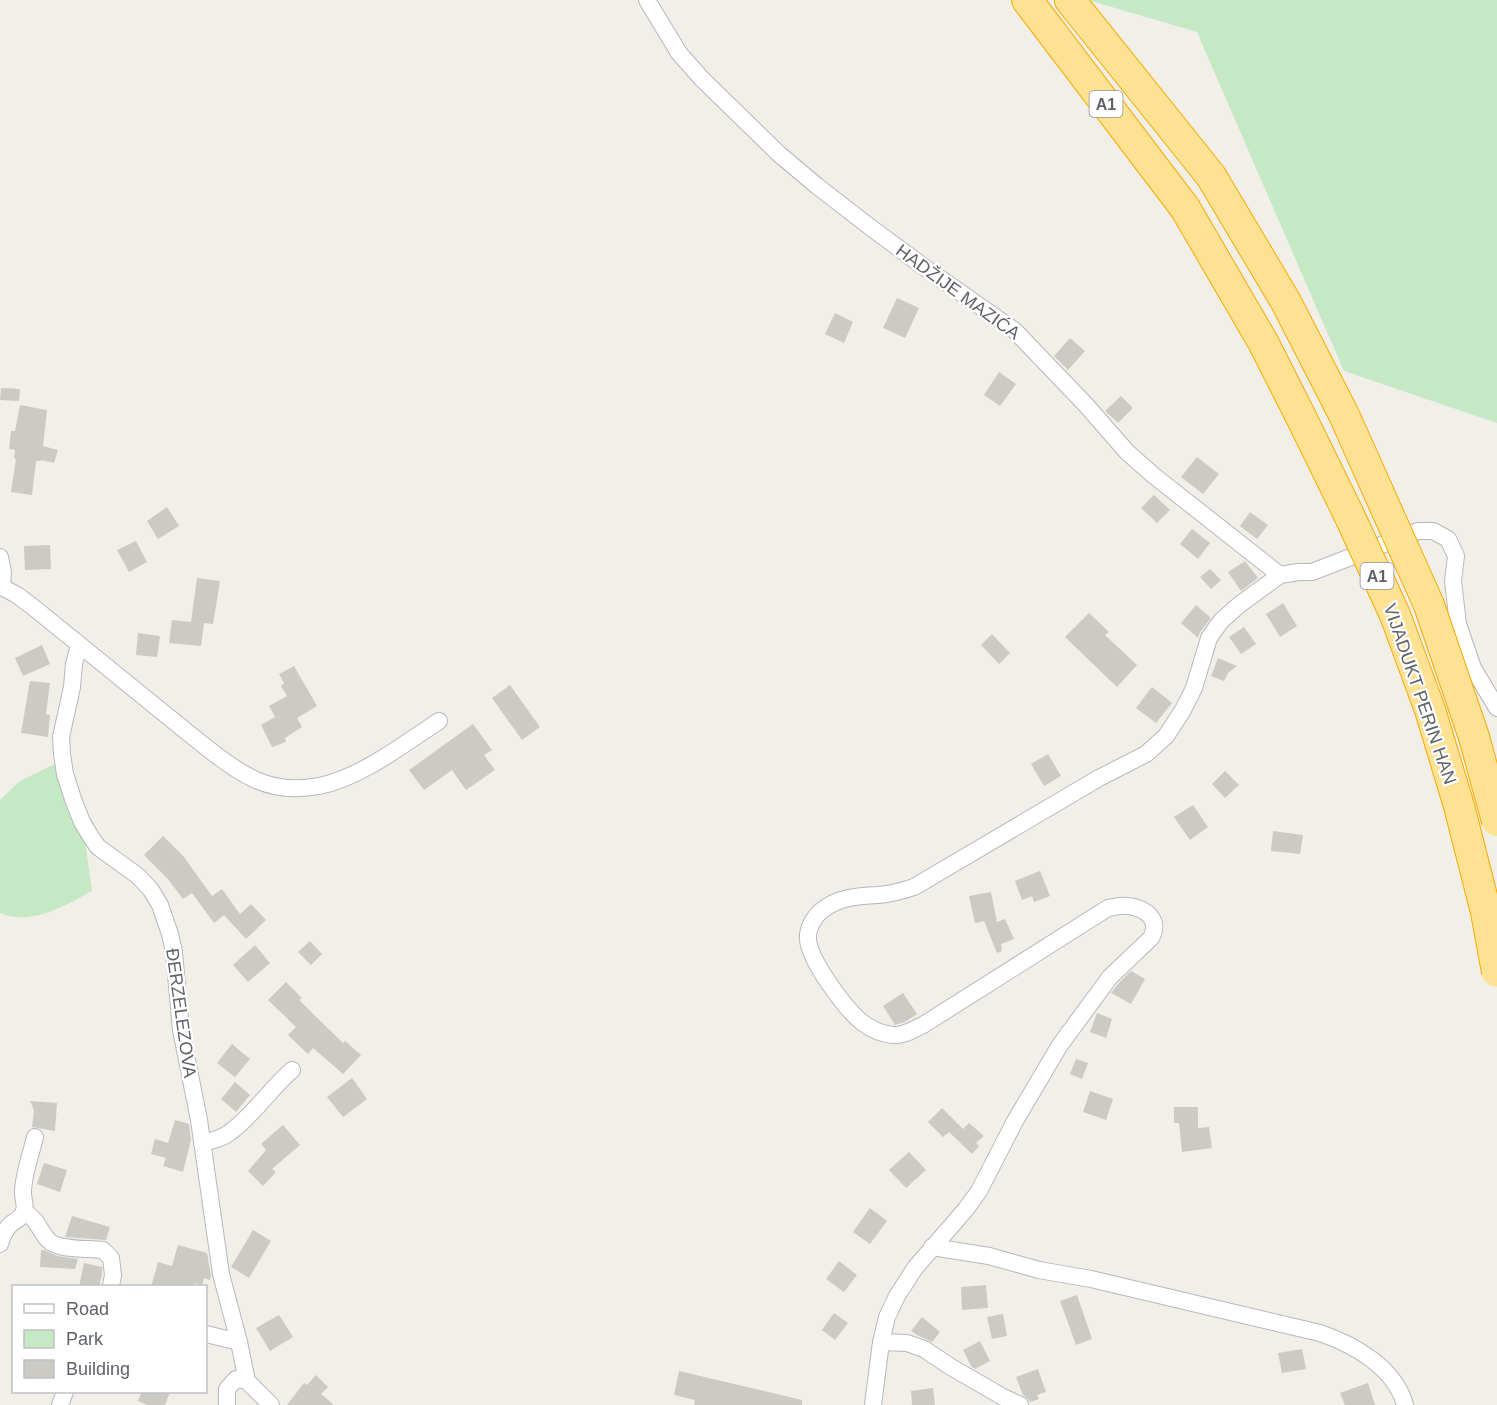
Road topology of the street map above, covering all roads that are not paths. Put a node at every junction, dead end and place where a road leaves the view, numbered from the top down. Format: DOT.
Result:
graph roads {
  1 [pos="647,0"];
  2 [pos="1027,0"];
  3 [pos="1070,0"];
  4 [pos="0,557"];
  5 [pos="1280,575"];
  6 [pos="1,586"];
  7 [pos="79,645"];
  8 [pos="1497,708"];
  9 [pos="439,722"];
  10 [pos="1497,821"];
  11 [pos="1497,972"];
  12 [pos="292,1070"];
  13 [pos="35,1137"];
  14 [pos="202,1143"];
  15 [pos="24,1212"];
  16 [pos="0,1245"];
  17 [pos="932,1246"];
  18 [pos="111,1285"];
  19 [pos="207,1334"];
  20 [pos="239,1342"];
  21 [pos="881,1342"];
  22 [pos="247,1381"];
  23 [pos="226,1405"];
  24 [pos="272,1405"];
  25 [pos="873,1405"];
  26 [pos="1020,1405"];
  27 [pos="1405,1405"];
  1 -- 5 [label="street, HADŽIJE MAZIĆA"];
  2 -- 11 [label="highway, VIJADUKT PERIN HAN / A1, bridge"];
  3 -- 10 [label="highway, VIJADUKT PERIN HAN / A1, bridge"];
  4 -- 6 [label="street"];
  5 -- 8 [label="street"];
  5 -- 17 [label="street"];
  6 -- 7 [label="street"];
  7 -- 9 [label="street"];
  7 -- 14 [label="street, ĐERZELEZOVA"];
  12 -- 14 [label="street"];
  13 -- 15 [label="street"];
  14 -- 20 [label="street, ĐERZELEZOVA"];
  15 -- 16 [label="street"];
  15 -- 18 [label="street"];
  17 -- 21 [label="street"];
  17 -- 27 [label="street"];
  19 -- 20 [label="street"];
  20 -- 22 [label="street, ĐERZELEZOVA"];
  21 -- 25 [label="street"];
  21 -- 26 [label="street"];
  22 -- 23 [label="street"];
  22 -- 24 [label="street"];
}
